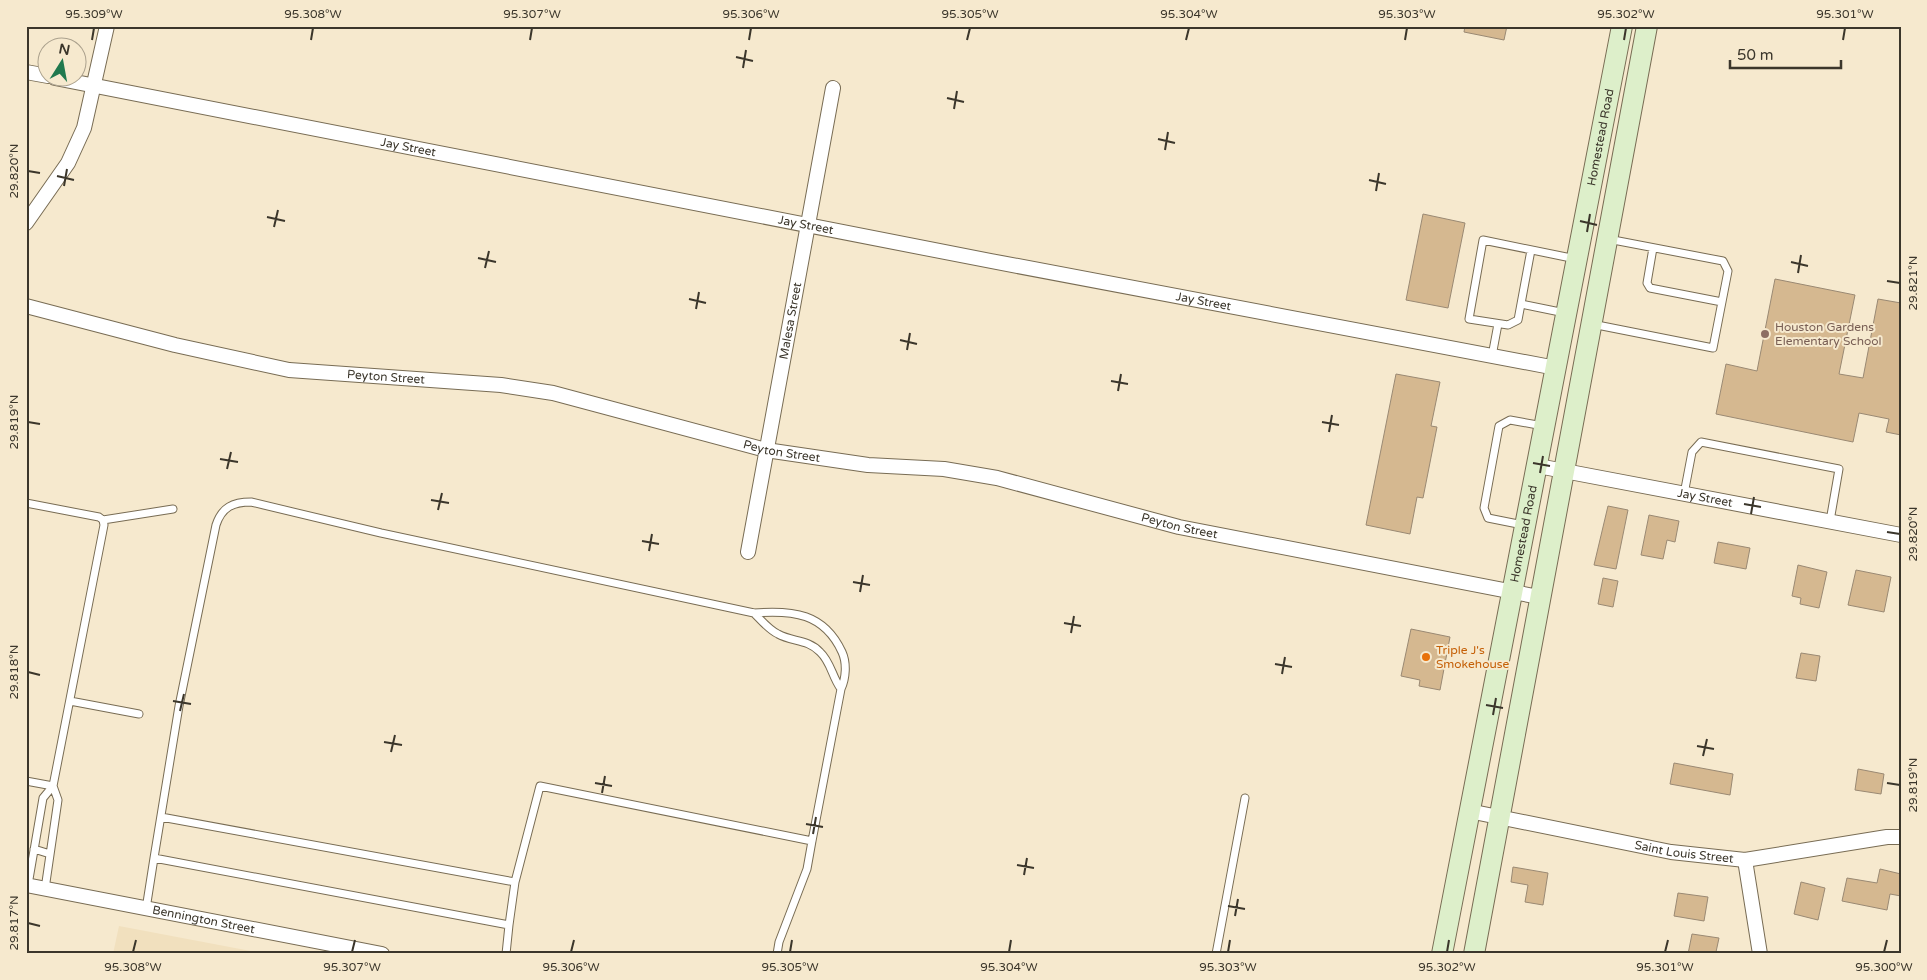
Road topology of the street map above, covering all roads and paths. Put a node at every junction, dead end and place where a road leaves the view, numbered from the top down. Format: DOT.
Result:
graph roads {
  1 [pos="107,26"];
  2 [pos="1622,26"];
  3 [pos="1647,26"];
  4 [pos="88,84"];
  5 [pos="94,85"];
  6 [pos="833,88"];
  7 [pos="26,223"];
  8 [pos="808,223"];
  9 [pos="1607,239"];
  10 [pos="1653,248"];
  11 [pos="1532,250"];
  12 [pos="1577,259"];
  13 [pos="1722,302"];
  14 [pos="1521,304"];
  15 [pos="26,306"];
  16 [pos="1566,314"];
  17 [pos="1498,324"];
  18 [pos="1592,324"];
  19 [pos="1492,356"];
  20 [pos="1556,368"];
  21 [pos="1545,427"];
  22 [pos="766,450"];
  23 [pos="1538,466"];
  24 [pos="1563,471"];
  25 [pos="1684,494"];
  26 [pos="26,503"];
  27 [pos="173,509"];
  28 [pos="103,520"];
  29 [pos="1830,522"];
  30 [pos="1526,526"];
  31 [pos="1901,535"];
  32 [pos="748,552"];
  33 [pos="1513,591"];
  34 [pos="1539,597"];
  35 [pos="754,614"];
  36 [pos="840,689"];
  37 [pos="70,700"];
  38 [pos="139,714"];
  39 [pos="26,780"];
  40 [pos="53,786"];
  41 [pos="1245,798"];
  42 [pos="1470,811"];
  43 [pos="161,816"];
  44 [pos="1500,817"];
  45 [pos="1901,837"];
  46 [pos="812,840"];
  47 [pos="34,850"];
  48 [pos="50,854"];
  49 [pos="154,858"];
  50 [pos="1745,860"];
  51 [pos="515,882"];
  52 [pos="27,885"];
  53 [pos="45,889"];
  54 [pos="146,910"];
  55 [pos="509,925"];
  56 [pos="382,954"];
  57 [pos="506,954"];
  58 [pos="777,954"];
  59 [pos="1216,954"];
  60 [pos="1442,954"];
  61 [pos="1474,954"];
  62 [pos="1760,954"];
  1 -- 5 [label="street"];
  2 -- 12 [label="main road, Homestead Road"];
  3 -- 9 [label="main road, Homestead Road"];
  4 -- 5 [label="street, Jay Street"];
  5 -- 7 [label="street"];
  5 -- 8 [label="street, Jay Street"];
  6 -- 8 [label="street, Malesa Street"];
  8 -- 19 [label="street, Jay Street"];
  8 -- 22 [label="street, Malesa Street"];
  9 -- 10 [label="lane"];
  9 -- 18 [label="main road, Homestead Road"];
  10 -- 13 [label="lane"];
  10 -- 13 [label="lane"];
  11 -- 12 [label="lane"];
  11 -- 14 [label="lane"];
  11 -- 17 [label="lane"];
  12 -- 16 [label="main road, Homestead Road"];
  13 -- 18 [label="lane"];
  14 -- 16 [label="lane"];
  14 -- 17 [label="lane"];
  15 -- 22 [label="street, Peyton Street"];
  16 -- 20 [label="main road, Homestead Road"];
  17 -- 19 [label="lane"];
  18 -- 24 [label="main road, Homestead Road"];
  19 -- 20 [label="street, Jay Street"];
  20 -- 21 [label="main road, Homestead Road"];
  21 -- 23 [label="main road, Homestead Road"];
  21 -- 30 [label="lane"];
  22 -- 32 [label="street, Malesa Street"];
  22 -- 33 [label="street, Peyton Street"];
  23 -- 24 [label="street, Jay Street"];
  23 -- 30 [label="main road, Homestead Road"];
  24 -- 25 [label="street, Jay Street"];
  24 -- 34 [label="main road, Homestead Road"];
  25 -- 29 [label="street, Jay Street"];
  25 -- 29 [label="lane"];
  26 -- 28 [label="lane"];
  27 -- 28 [label="lane"];
  28 -- 37 [label="lane"];
  29 -- 31 [label="street, Jay Street"];
  30 -- 33 [label="main road, Homestead Road"];
  33 -- 34 [label="street, Peyton Street"];
  33 -- 42 [label="main road, Homestead Road"];
  34 -- 44 [label="main road, Homestead Road"];
  35 -- 36 [label="lane"];
  35 -- 36 [label="lane"];
  35 -- 43 [label="lane"];
  36 -- 46 [label="lane"];
  37 -- 38 [label="lane"];
  37 -- 40 [label="lane"];
  39 -- 40 [label="lane"];
  40 -- 47 [label="lane"];
  40 -- 48 [label="lane"];
  41 -- 59 [label="lane"];
  42 -- 44 [label="street, Saint Louis Street"];
  42 -- 60 [label="main road, Homestead Road"];
  43 -- 49 [label="lane"];
  43 -- 51 [label="lane"];
  44 -- 50 [label="street, Saint Louis Street"];
  44 -- 61 [label="main road, Homestead Road"];
  45 -- 50 [label="street, Saint Louis Street"];
  46 -- 51 [label="lane"];
  46 -- 58 [label="lane"];
  47 -- 48 [label="lane"];
  47 -- 52 [label="lane"];
  48 -- 53 [label="lane"];
  49 -- 54 [label="lane"];
  49 -- 55 [label="lane"];
  50 -- 62 [label="street"];
  51 -- 55 [label="lane"];
  52 -- 53 [label="street, Bennington Street"];
  53 -- 54 [label="street, Bennington Street"];
  54 -- 56 [label="street, Bennington Street"];
  55 -- 57 [label="lane"];
}
